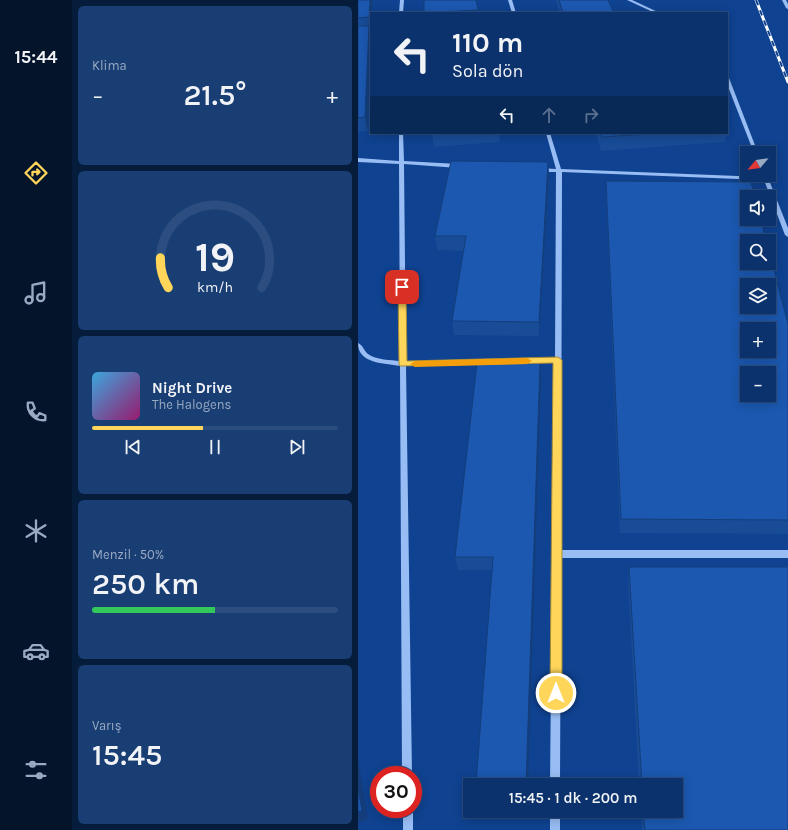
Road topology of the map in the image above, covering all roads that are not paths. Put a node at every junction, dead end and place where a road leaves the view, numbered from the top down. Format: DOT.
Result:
graph roads {
  1 [pos="402,0"];
  2 [pos="510,0"];
  3 [pos="628,0"];
  4 [pos="784,0"];
  5 [pos="788,8"];
  6 [pos="402,12"];
  7 [pos="514,12"];
  8 [pos="656,12"];
  9 [pos="728,81"];
  10 [pos="400,134"];
  11 [pos="548,134"];
  12 [pos="753,146"];
  13 [pos="358,160"];
  14 [pos="401,164"];
  15 [pos="464,167"];
  16 [pos="535,170"];
  17 [pos="559,171"];
  18 [pos="740,176"];
  19 [pos="768,182"];
  20 [pos="788,235"];
  21 [pos="358,345"];
  22 [pos="558,360"];
  23 [pos="403,364"];
  24 [pos="557,554"];
  25 [pos="788,554"];
  26 [pos="407,766"];
  27 [pos="555,778"];
  28 [pos="408,818"];
  29 [pos="555,818"];
  30 [pos="408,830"];
  31 [pos="555,830"];
  1 -- 6 [label="street"];
  2 -- 7 [label="street"];
  3 -- 8 [label="street"];
  4 -- 5 [label="street"];
  9 -- 12 [label="street"];
  10 -- 14 [label="street"];
  11 -- 17 [label="street"];
  13 -- 14 [label="street"];
  14 -- 15 [label="street"];
  14 -- 23 [label="street"];
  16 -- 17 [label="street"];
  17 -- 18 [label="street"];
  17 -- 22 [label="street"];
  19 -- 20 [label="street"];
  21 -- 23 [label="street"];
  22 -- 23 [label="street"];
  22 -- 24 [label="street"];
  23 -- 26 [label="street"];
  24 -- 25 [label="street"];
  24 -- 27 [label="street"];
  28 -- 30 [label="street"];
  29 -- 31 [label="street"];
}
